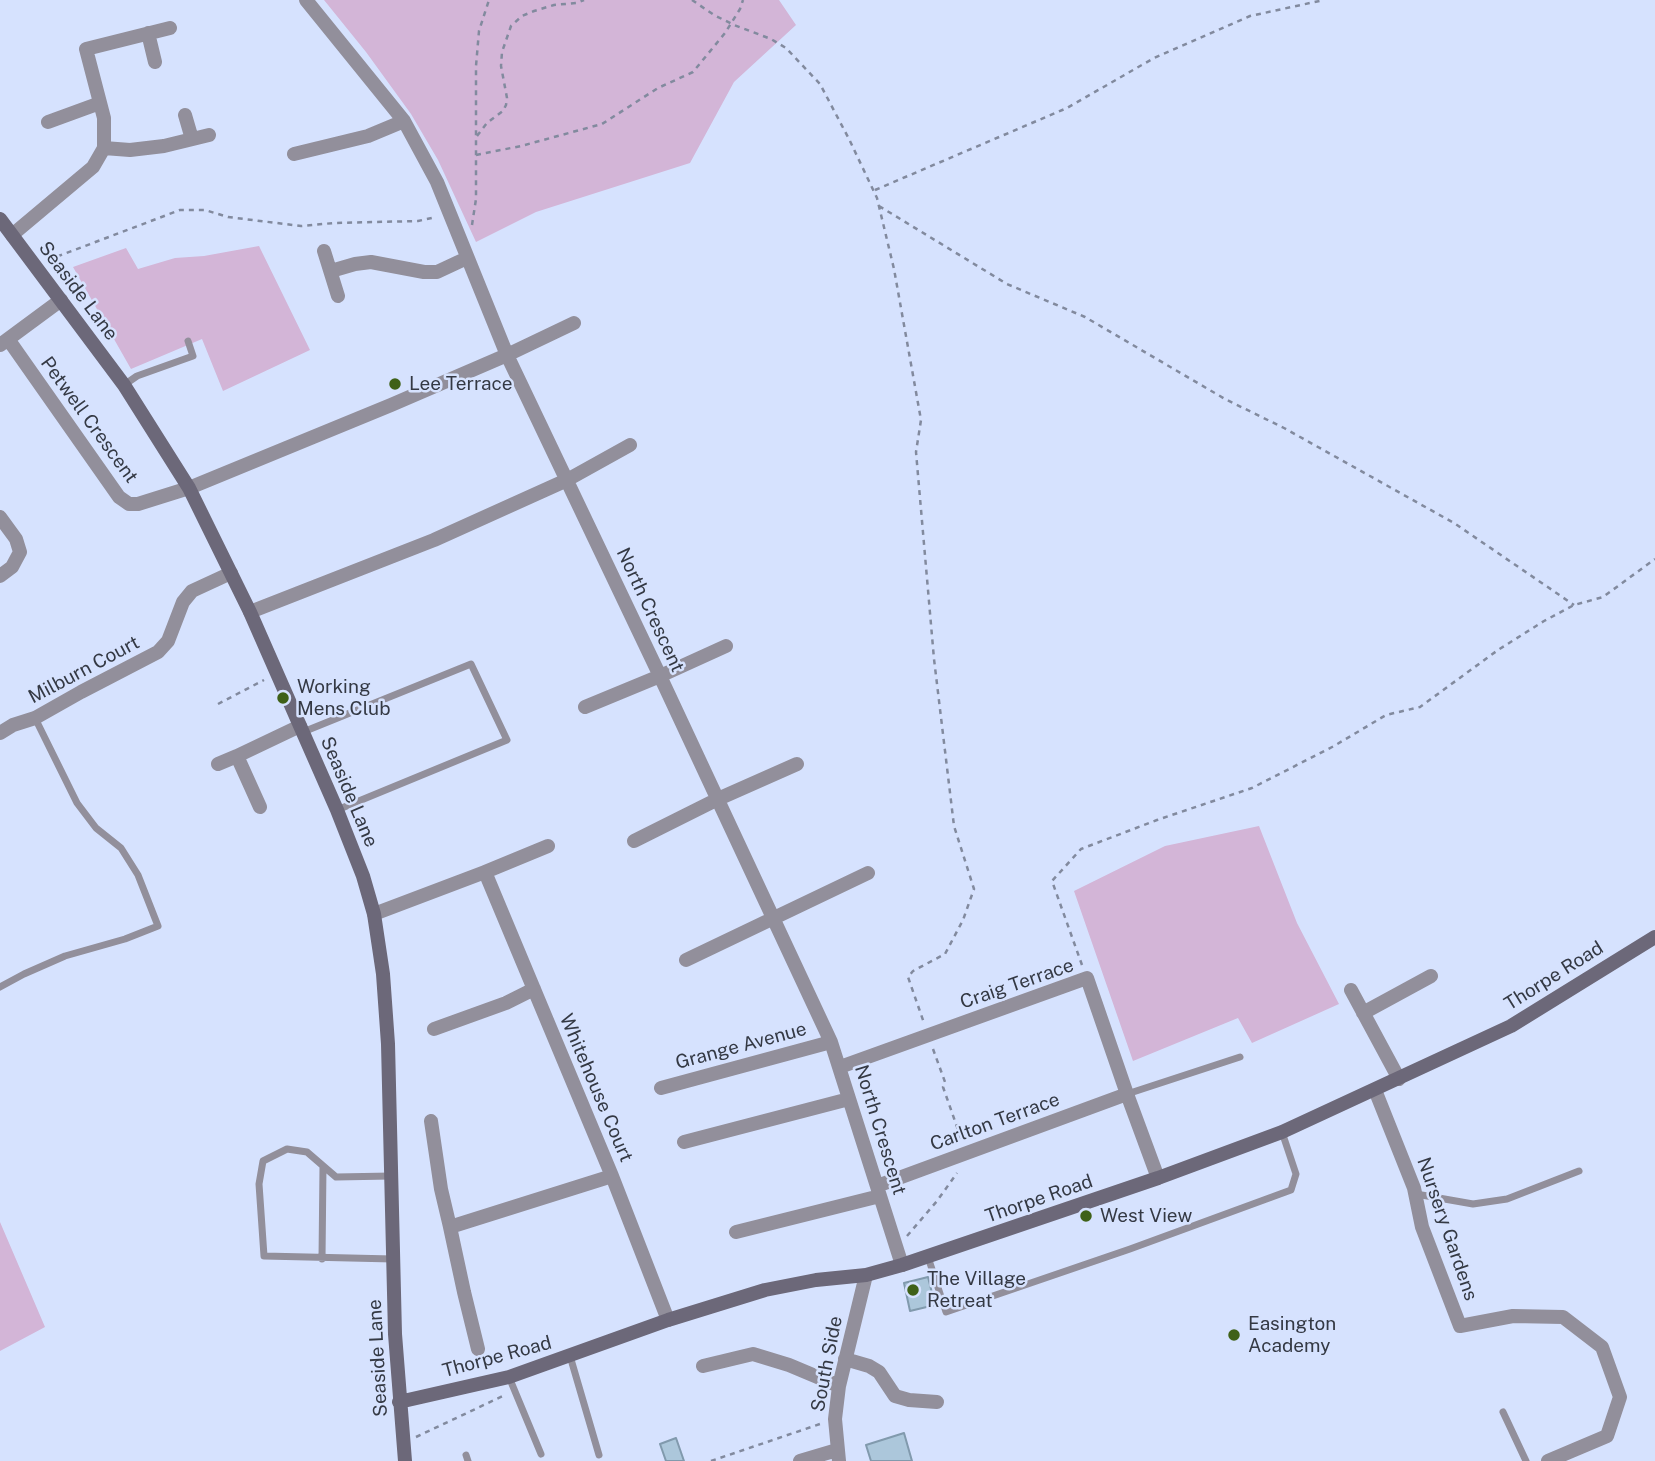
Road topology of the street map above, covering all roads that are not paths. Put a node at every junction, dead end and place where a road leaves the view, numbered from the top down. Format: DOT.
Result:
graph roads {
  1 [pos="306,0"];
  2 [pos="170,28"];
  3 [pos="148,33"];
  4 [pos="155,62"];
  5 [pos="100,103"];
  6 [pos="185,115"];
  7 [pos="404,121"];
  8 [pos="48,122"];
  9 [pos="209,135"];
  10 [pos="192,139"];
  11 [pos="104,148"];
  12 [pos="294,154"];
  13 [pos="0,219"];
  14 [pos="12,235"];
  15 [pos="324,251"];
  16 [pos="465,253"];
  17 [pos="331,271"];
  18 [pos="338,296"];
  19 [pos="61,300"];
  20 [pos="573,323"];
  21 [pos="188,341"];
  22 [pos="4,342"];
  23 [pos="507,355"];
  24 [pos="124,385"];
  25 [pos="630,446"];
  26 [pos="567,480"];
  27 [pos="189,488"];
  28 [pos="0,517"];
  29 [pos="231,573"];
  30 [pos="0,576"];
  31 [pos="250,612"];
  32 [pos="726,646"];
  33 [pos="660,676"];
  34 [pos="585,707"];
  35 [pos="35,718"];
  36 [pos="301,729"];
  37 [pos="0,733"];
  38 [pos="237,756"];
  39 [pos="218,764"];
  40 [pos="797,764"];
  41 [pos="718,799"];
  42 [pos="260,807"];
  43 [pos="337,810"];
  44 [pos="634,841"];
  45 [pos="548,846"];
  46 [pos="485,872"];
  47 [pos="868,873"];
  48 [pos="374,914"];
  49 [pos="773,919"];
  50 [pos="1655,937"];
  51 [pos="686,960"];
  52 [pos="1431,976"];
  53 [pos="0,986"];
  54 [pos="534,989"];
  55 [pos="1351,990"];
  56 [pos="1363,1013"];
  57 [pos="434,1029"];
  58 [pos="831,1042"];
  59 [pos="1240,1057"];
  60 [pos="840,1067"];
  61 [pos="1399,1079"];
  62 [pos="661,1088"];
  63 [pos="1376,1090"];
  64 [pos="1127,1094"];
  65 [pos="849,1099"];
  66 [pos="431,1121"];
  67 [pos="1282,1132"];
  68 [pos="684,1142"];
  69 [pos="323,1166"];
  70 [pos="1578,1171"];
  71 [pos="391,1175"];
  72 [pos="612,1176"];
  73 [pos="1158,1178"];
  74 [pos="878,1191"];
  75 [pos="1415,1194"];
  76 [pos="450,1227"];
  77 [pos="736,1232"];
  78 [pos="928,1257"];
  79 [pos="322,1259"];
  80 [pos="393,1259"];
  81 [pos="902,1265"];
  82 [pos="866,1275"];
  83 [pos="668,1320"];
  84 [pos="478,1349"];
  85 [pos="570,1356"];
  86 [pos="845,1359"];
  87 [pos="702,1366"];
  88 [pos="512,1383"];
  89 [pos="839,1386"];
  90 [pos="399,1402"];
  91 [pos="937,1402"];
  92 [pos="1503,1412"];
  93 [pos="541,1454"];
  94 [pos="599,1455"];
  95 [pos="838,1455"];
  96 [pos="405,1461"];
  97 [pos="800,1461"];
  98 [pos="1527,1461"];
  99 [pos="1548,1461"];
  1 -- 7 [label="street, North Crescent"];
  2 -- 3 [label="street"];
  3 -- 4 [label="street"];
  3 -- 5 [label="street"];
  5 -- 8 [label="street"];
  5 -- 11 [label="street"];
  6 -- 10 [label="street"];
  7 -- 12 [label="street"];
  7 -- 16 [label="street, North Crescent"];
  9 -- 10 [label="street"];
  10 -- 11 [label="street"];
  11 -- 14 [label="street"];
  13 -- 14 [label="main road, Seaside Lane"];
  14 -- 19 [label="main road, Seaside Lane"];
  15 -- 17 [label="street"];
  16 -- 17 [label="street"];
  16 -- 23 [label="street, North Crescent"];
  17 -- 18 [label="street"];
  19 -- 22 [label="street, Petwell Crescent"];
  19 -- 24 [label="main road, Seaside Lane"];
  20 -- 23 [label="street, Petwell Crescent"];
  21 -- 24 [label="lane"];
  22 -- 27 [label="street, Petwell Crescent"];
  23 -- 26 [label="street, North Crescent"];
  23 -- 27 [label="street, Petwell Crescent"];
  24 -- 27 [label="main road, Seaside Lane"];
  25 -- 26 [label="street"];
  26 -- 31 [label="street"];
  26 -- 33 [label="street, North Crescent"];
  27 -- 29 [label="main road, Seaside Lane"];
  28 -- 30 [label="street"];
  29 -- 31 [label="main road, Seaside Lane"];
  29 -- 35 [label="street, Milburn Court"];
  31 -- 36 [label="main road, Seaside Lane"];
  32 -- 33 [label="street"];
  33 -- 34 [label="street"];
  33 -- 41 [label="street, North Crescent"];
  35 -- 37 [label="street, Milburn Court"];
  35 -- 53 [label="lane"];
  36 -- 38 [label="street"];
  36 -- 43 [label="main road, Seaside Lane"];
  36 -- 43 [label="lane"];
  38 -- 39 [label="street"];
  38 -- 42 [label="street"];
  40 -- 41 [label="street"];
  41 -- 44 [label="street"];
  41 -- 49 [label="street, North Crescent"];
  43 -- 48 [label="main road, Seaside Lane"];
  45 -- 46 [label="street"];
  46 -- 48 [label="street"];
  46 -- 54 [label="street, Whitehouse Court"];
  47 -- 49 [label="street"];
  48 -- 71 [label="main road, Seaside Lane"];
  49 -- 51 [label="street"];
  49 -- 58 [label="street, North Crescent"];
  50 -- 61 [label="main road, Thorpe Road"];
  52 -- 56 [label="street"];
  54 -- 57 [label="street"];
  54 -- 72 [label="street, Whitehouse Court"];
  55 -- 56 [label="street"];
  56 -- 61 [label="street"];
  58 -- 60 [label="street, North Crescent"];
  58 -- 62 [label="street, Grange Avenue"];
  59 -- 64 [label="lane"];
  60 -- 64 [label="street, Craig Terrace"];
  60 -- 65 [label="street, North Crescent"];
  61 -- 63 [label="main road, Thorpe Road"];
  63 -- 67 [label="main road, Thorpe Road"];
  63 -- 75 [label="street, Nursery Gardens"];
  64 -- 73 [label="street, Craig Terrace"];
  64 -- 74 [label="street, Carlton Terrace"];
  65 -- 68 [label="street"];
  65 -- 74 [label="street, North Crescent"];
  66 -- 76 [label="street"];
  67 -- 73 [label="main road, Thorpe Road"];
  67 -- 78 [label="lane"];
  69 -- 71 [label="lane"];
  69 -- 79 [label="lane"];
  69 -- 79 [label="lane"];
  70 -- 75 [label="lane"];
  71 -- 80 [label="main road, Seaside Lane"];
  72 -- 76 [label="street"];
  72 -- 83 [label="street, Whitehouse Court"];
  73 -- 78 [label="main road, Thorpe Road"];
  74 -- 77 [label="street, Carlton Terrace"];
  74 -- 81 [label="street, North Crescent"];
  75 -- 99 [label="street, Nursery Gardens"];
  76 -- 84 [label="street"];
  78 -- 81 [label="main road, Thorpe Road"];
  79 -- 80 [label="lane"];
  80 -- 90 [label="main road, Seaside Lane"];
  81 -- 82 [label="main road, Thorpe Road"];
  82 -- 83 [label="main road, Thorpe Road"];
  82 -- 86 [label="street, South Side"];
  83 -- 85 [label="main road, Thorpe Road"];
  85 -- 88 [label="main road, Thorpe Road"];
  85 -- 94 [label="lane"];
  86 -- 89 [label="street, South Side"];
  86 -- 91 [label="street"];
  87 -- 89 [label="street"];
  88 -- 90 [label="main road, Thorpe Road"];
  88 -- 93 [label="lane"];
  89 -- 95 [label="street, South Side"];
  90 -- 96 [label="main road, Seaside Lane"];
  92 -- 98 [label="lane"];
  95 -- 97 [label="street"];
}
